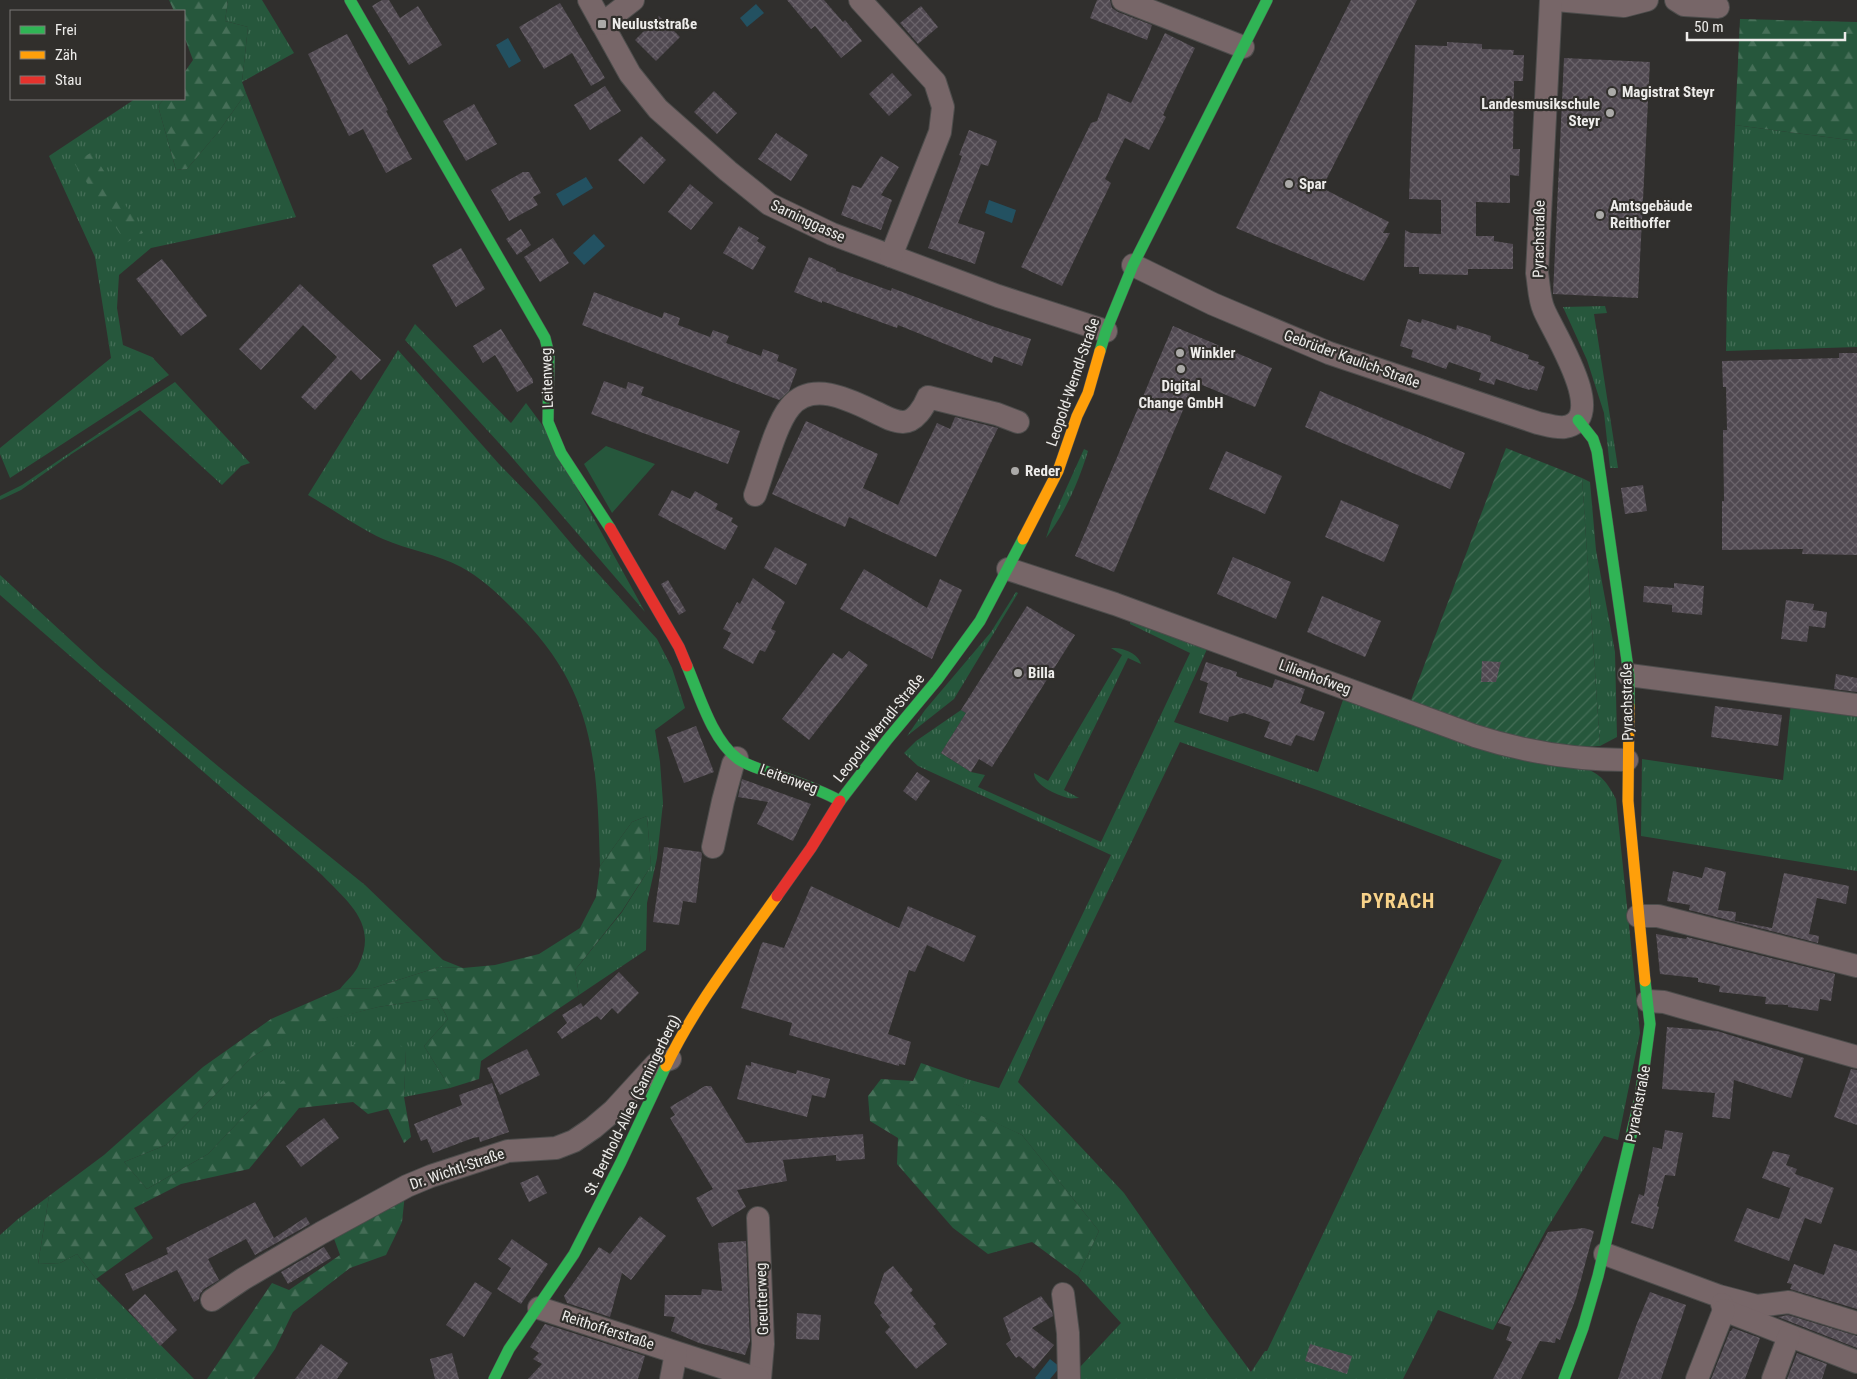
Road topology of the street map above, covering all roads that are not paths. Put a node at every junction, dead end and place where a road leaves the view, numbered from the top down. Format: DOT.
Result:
graph roads {
  1 [pos="350,0"];
  2 [pos="589,0"];
  3 [pos="633,0"];
  4 [pos="860,0"];
  5 [pos="1123,0"];
  6 [pos="1267,0"];
  7 [pos="1550,0"];
  8 [pos="1556,0"];
  9 [pos="1647,0"];
  10 [pos="1676,0"];
  11 [pos="1718,7"];
  12 [pos="602,24"];
  13 [pos="1243,47"];
  14 [pos="891,256"];
  15 [pos="1133,265"];
  16 [pos="1106,331"];
  17 [pos="1578,420"];
  18 [pos="1018,422"];
  19 [pos="755,495"];
  20 [pos="1008,568"];
  21 [pos="1629,675"];
  22 [pos="1857,705"];
  23 [pos="737,758"];
  24 [pos="1627,760"];
  25 [pos="840,801"];
  26 [pos="713,847"];
  27 [pos="1638,916"];
  28 [pos="1857,966"];
  29 [pos="1648,1001"];
  30 [pos="1857,1057"];
  31 [pos="670,1059"];
  32 [pos="758,1218"];
  33 [pos="1605,1254"];
  34 [pos="1063,1294"];
  35 [pos="212,1300"];
  36 [pos="1722,1303"];
  37 [pos="539,1308"];
  38 [pos="1857,1323"];
  39 [pos="1789,1336"];
  40 [pos="676,1353"];
  41 [pos="1854,1368"];
  42 [pos="494,1379"];
  43 [pos="671,1379"];
  44 [pos="759,1379"];
  45 [pos="1069,1379"];
  46 [pos="1564,1379"];
  47 [pos="1697,1379"];
  48 [pos="1773,1379"];
  1 -- 23 [label="street, Leitenweg"];
  2 -- 12 [label="street, Sarninggasse"];
  3 -- 12 [label="street"];
  4 -- 14 [label="street"];
  5 -- 13 [label="street"];
  6 -- 13 [label="street, Leopold-Werndl-Straße"];
  7 -- 17 [label="street, Pyrachstraße"];
  8 -- 9 [label="street"];
  10 -- 11 [label="street"];
  12 -- 14 [label="street, Sarninggasse"];
  13 -- 15 [label="street, Leopold-Werndl-Straße"];
  14 -- 16 [label="street, Sarninggasse"];
  15 -- 16 [label="street, Leopold-Werndl-Straße"];
  15 -- 17 [label="street, Gebrüder Kaulich-Straße"];
  16 -- 20 [label="street, Leopold-Werndl-Straße"];
  17 -- 21 [label="street, Pyrachstraße"];
  18 -- 19 [label="street"];
  20 -- 24 [label="street, Lilienhofweg"];
  20 -- 25 [label="street, Leopold-Werndl-Straße"];
  21 -- 22 [label="street"];
  21 -- 24 [label="street, Pyrachstraße"];
  23 -- 25 [label="street, Leitenweg"];
  23 -- 26 [label="street"];
  24 -- 27 [label="street, Pyrachstraße"];
  25 -- 31 [label="street, St. Berthold-Allee (Sarningerberg)"];
  27 -- 28 [label="street"];
  27 -- 29 [label="street, Pyrachstraße"];
  29 -- 30 [label="street"];
  29 -- 33 [label="street, Pyrachstraße"];
  31 -- 35 [label="street, Dr. Wichtl-Straße"];
  31 -- 37 [label="street, St. Berthold-Allee (Sarningerberg)"];
  32 -- 44 [label="street, Greutterweg"];
  33 -- 36 [label="street"];
  33 -- 46 [label="street, Pyrachstraße"];
  34 -- 45 [label="street"];
  36 -- 38 [label="street"];
  36 -- 39 [label="street"];
  36 -- 47 [label="street"];
  37 -- 40 [label="street, Reithofferstraße"];
  37 -- 42 [label="street, St. Berthold-Allee (Sarningerberg)"];
  39 -- 41 [label="street"];
  39 -- 48 [label="street"];
  40 -- 43 [label="street"];
  40 -- 44 [label="street, Reithofferstraße"];
}
